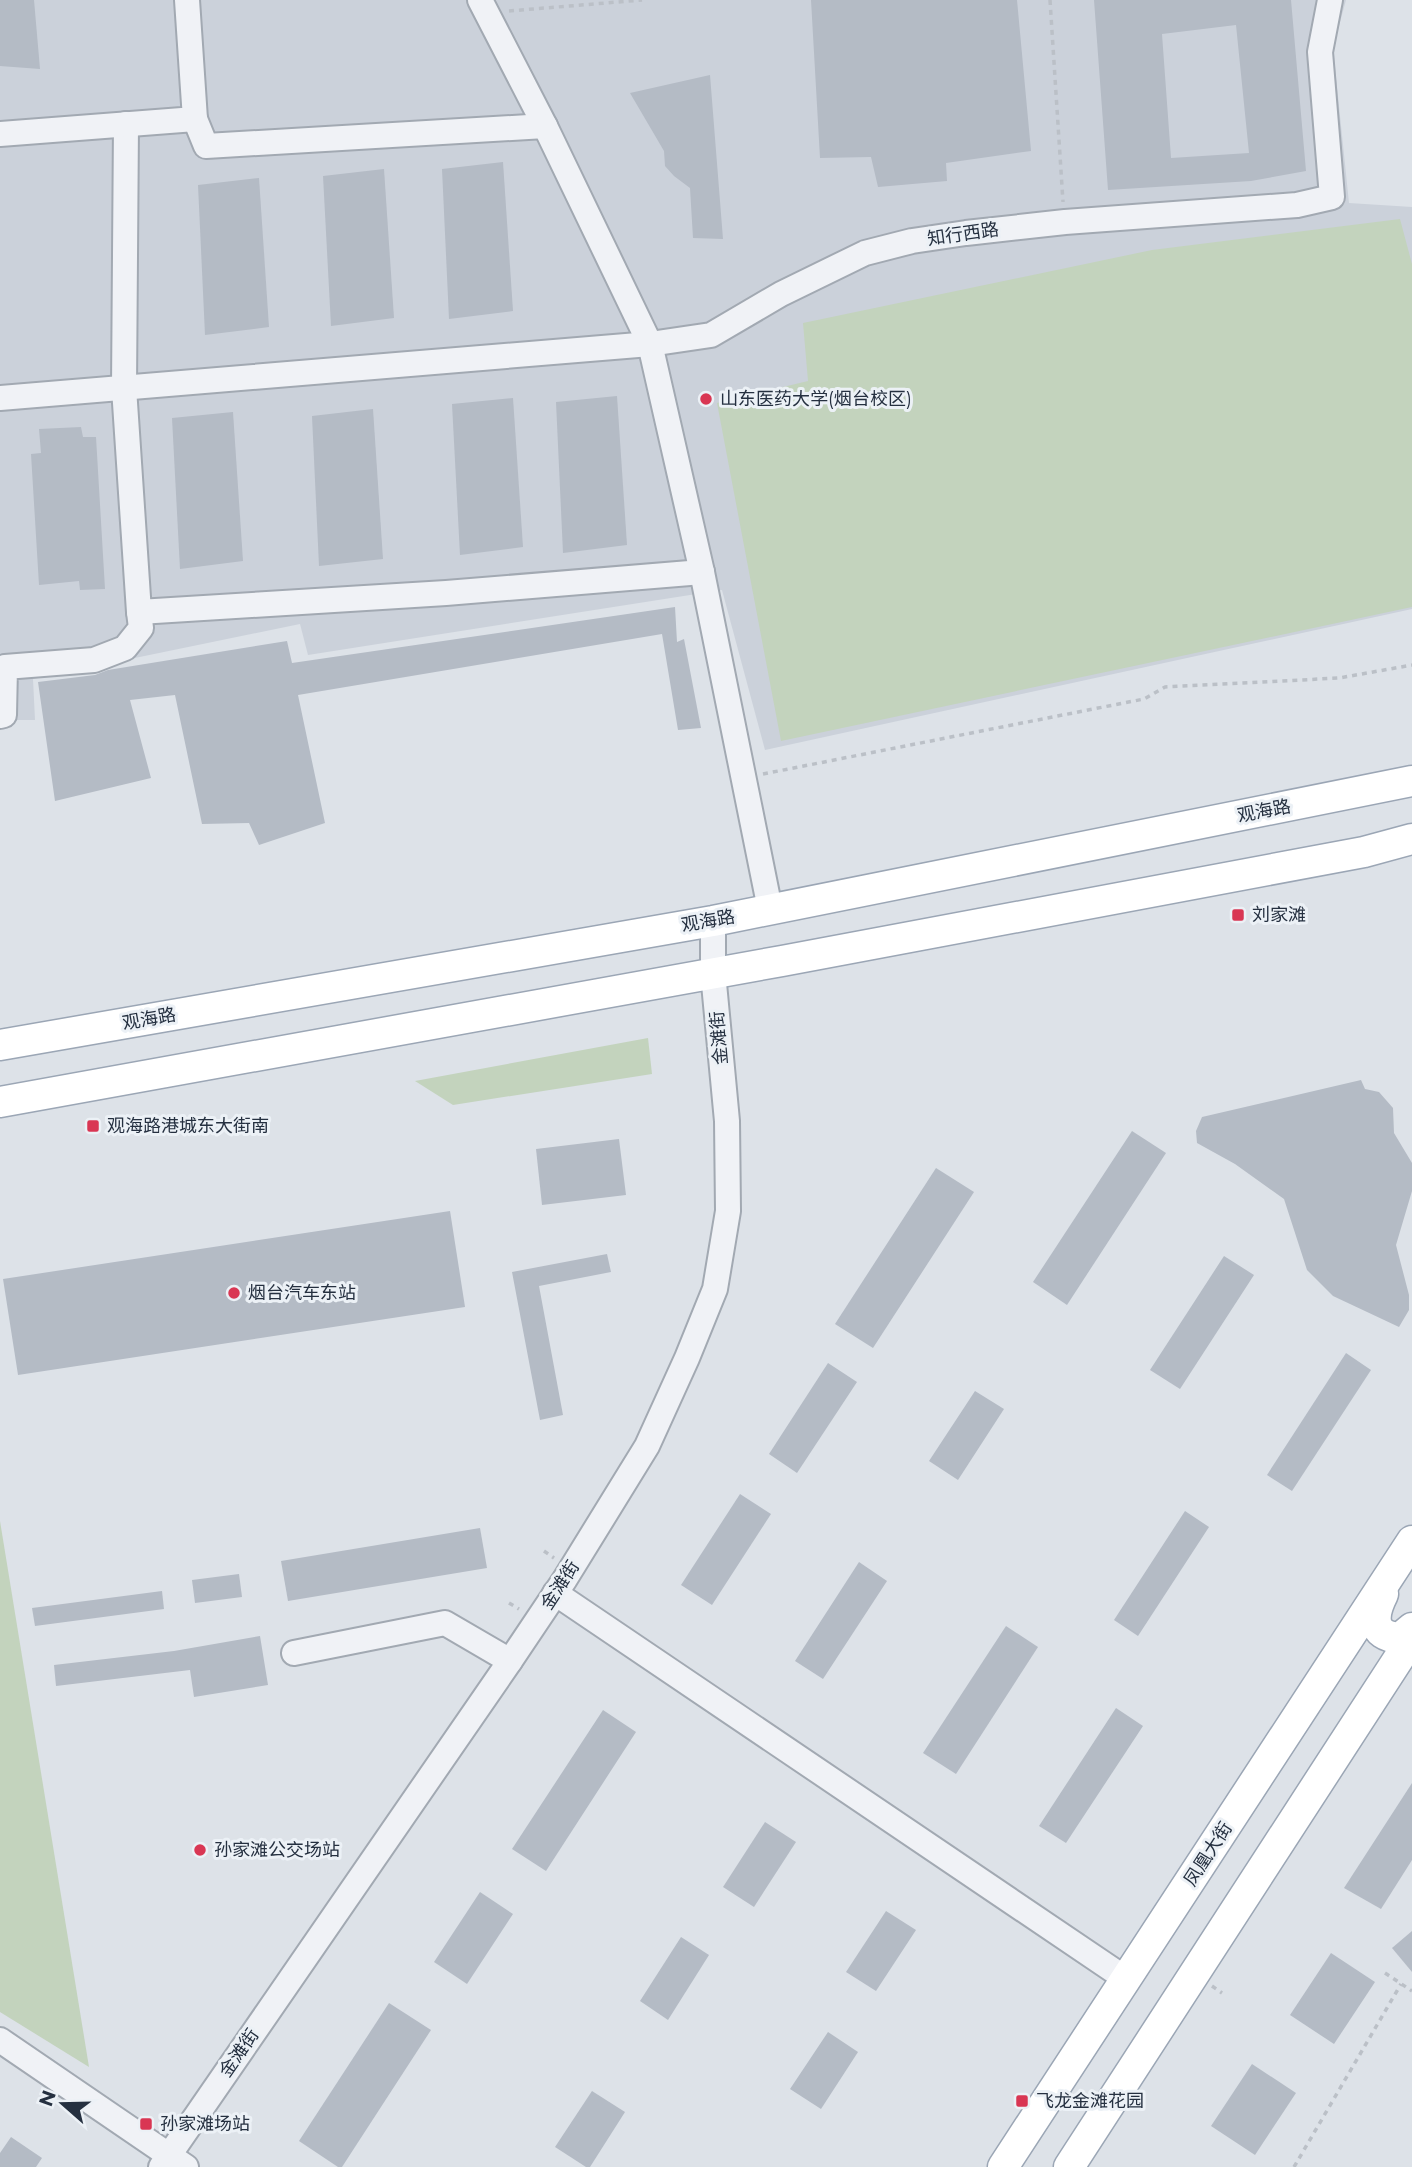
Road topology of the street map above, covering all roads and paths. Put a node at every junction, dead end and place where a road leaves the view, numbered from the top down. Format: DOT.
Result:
graph roads {
  1 [pos="187,0"];
  2 [pos="642,0"];
  3 [pos="1050,0"];
  4 [pos="1331,0"];
  5 [pos="483,7"];
  6 [pos="195,119"];
  7 [pos="126,124"];
  8 [pos="545,126"];
  9 [pos="0,134"];
  10 [pos="1065,222"];
  11 [pos="650,344"];
  12 [pos="124,388"];
  13 [pos="0,398"];
  14 [pos="702,572"];
  15 [pos="139,612"];
  16 [pos="1412,665"];
  17 [pos="0,716"];
  18 [pos="761,774"];
  19 [pos="1412,781"];
  20 [pos="1412,839"];
  21 [pos="1364,852"];
  22 [pos="1412,852"];
  23 [pos="770,909"];
  24 [pos="713,921"];
  25 [pos="713,973"];
  26 [pos="0,1045"];
  27 [pos="0,1102"];
  28 [pos="1412,1542"];
  29 [pos="1395,1568"];
  30 [pos="555,1593"];
  31 [pos="1412,1628"];
  32 [pos="1412,1638"];
  33 [pos="294,1653"];
  34 [pos="510,1661"];
  35 [pos="1385,1973"];
  36 [pos="1126,1979"];
  37 [pos="1401,1984"];
  38 [pos="1412,1991"];
  39 [pos="0,2040"];
  40 [pos="172,2163"];
  41 [pos="1003,2167"];
  42 [pos="1069,2167"];
  43 [pos="1294,2167"];
  1 -- 6 [label="street"];
  2 -- 5 [label="path"];
  3 -- 10 [label="path"];
  4 -- 10 [label="street, 知行西路"];
  5 -- 8 [label="street"];
  6 -- 7 [label="street"];
  6 -- 8 [label="street"];
  7 -- 9 [label="street"];
  7 -- 12 [label="street"];
  8 -- 11 [label="street"];
  10 -- 11 [label="street, 知行西路"];
  11 -- 12 [label="street, 知行西路"];
  11 -- 14 [label="street"];
  12 -- 13 [label="street, 知行西路"];
  12 -- 15 [label="street"];
  14 -- 15 [label="street"];
  14 -- 23 [label="street"];
  15 -- 17 [label="street"];
  16 -- 18 [label="path"];
  19 -- 23 [label="main road, 观海路"];
  20 -- 21 [label="main road"];
  21 -- 22 [label="main road"];
  21 -- 25 [label="main road"];
  23 -- 24 [label="main road, 观海路"];
  24 -- 25 [label="street, 金滩街"];
  24 -- 26 [label="main road, 观海路"];
  25 -- 27 [label="main road"];
  25 -- 30 [label="street, 金滩街"];
  28 -- 29 [label="main road, 凤凰大街"];
  29 -- 31 [label="main road"];
  29 -- 36 [label="main road, 凤凰大街"];
  30 -- 34 [label="street, 金滩街"];
  30 -- 36 [label="street"];
  32 -- 42 [label="main road"];
  33 -- 34 [label="street"];
  34 -- 40 [label="street, 金滩街"];
  35 -- 37 [label="path"];
  36 -- 41 [label="main road, 凤凰大街"];
  37 -- 38 [label="path"];
  37 -- 43 [label="path"];
  39 -- 40 [label="street"];
}
